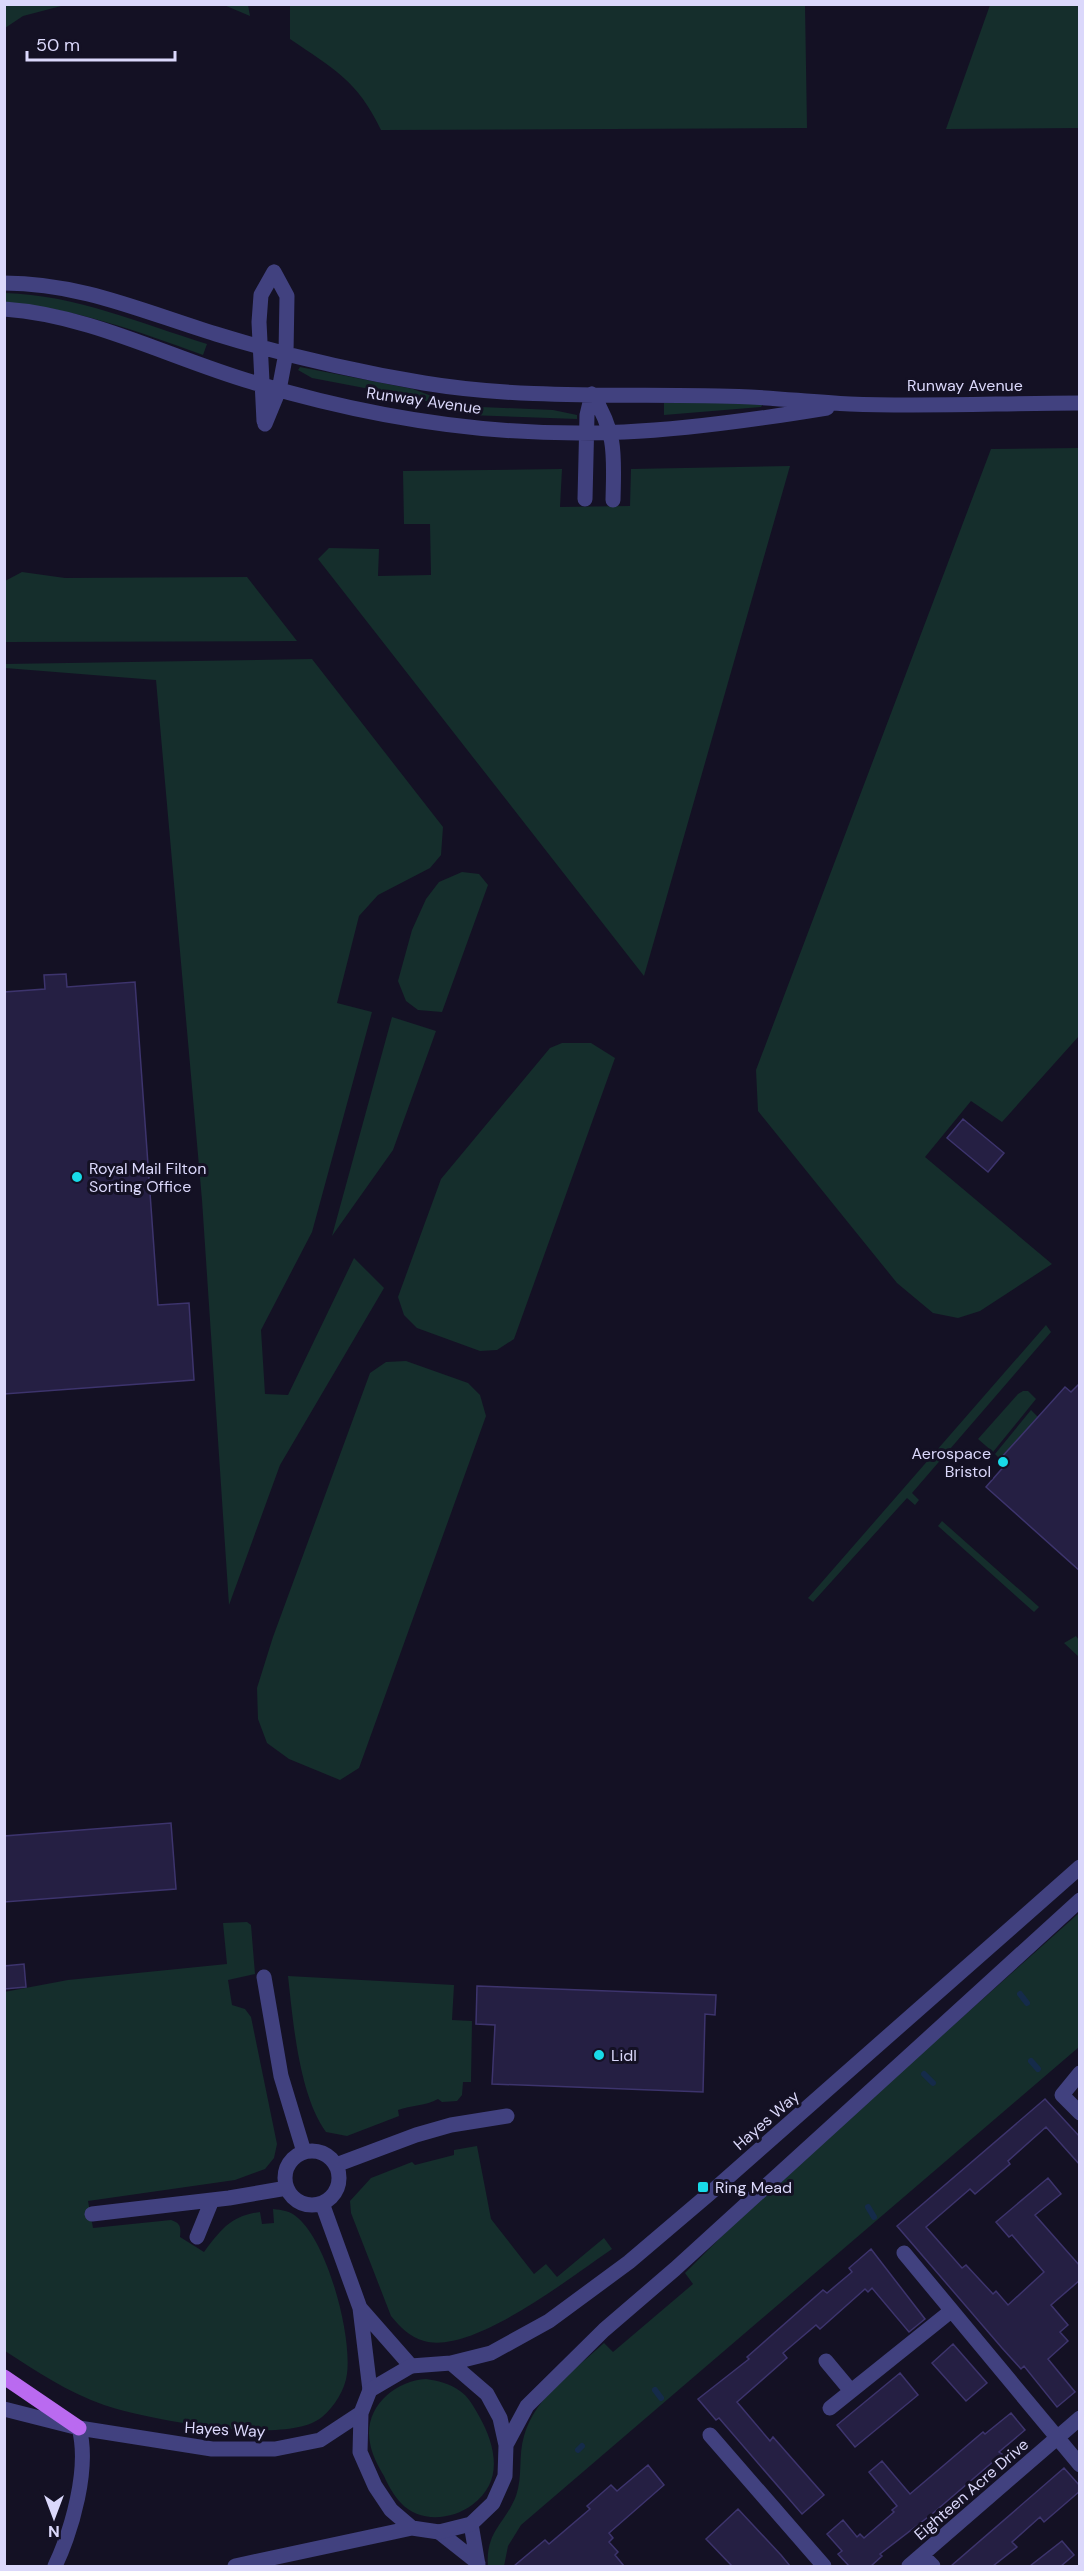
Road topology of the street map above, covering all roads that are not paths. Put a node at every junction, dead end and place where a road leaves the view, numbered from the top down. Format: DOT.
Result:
graph roads {
  1 [pos="4,283"];
  2 [pos="4,309"];
  3 [pos="259,347"];
  4 [pos="286,353"];
  5 [pos="263,385"];
  6 [pos="279,390"];
  7 [pos="592,394"];
  8 [pos="1080,403"];
  9 [pos="850,404"];
  10 [pos="586,432"];
  11 [pos="610,432"];
  12 [pos="585,499"];
  13 [pos="613,500"];
  14 [pos="1080,1867"];
  15 [pos="1080,1900"];
  16 [pos="264,1977"];
  17 [pos="1080,2073"];
  18 [pos="1080,2113"];
  19 [pos="507,2116"];
  20 [pos="304,2152"];
  21 [pos="336,2165"];
  22 [pos="286,2188"];
  23 [pos="212,2200"];
  24 [pos="322,2203"];
  25 [pos="92,2214"];
  26 [pos="197,2237"];
  27 [pos="904,2253"];
  28 [pos="360,2308"];
  29 [pos="951,2311"];
  30 [pos="826,2361"];
  31 [pos="451,2362"];
  32 [pos="411,2366"];
  33 [pos="4,2377"];
  34 [pos="370,2390"];
  35 [pos="851,2391"];
  36 [pos="830,2408"];
  37 [pos="4,2409"];
  38 [pos="361,2413"];
  39 [pos="1080,2418"];
  40 [pos="79,2428"];
  41 [pos="710,2435"];
  42 [pos="1056,2439"];
  43 [pos="506,2445"];
  44 [pos="1080,2465"];
  45 [pos="471,2524"];
  46 [pos="412,2528"];
  47 [pos="439,2532"];
  48 [pos="928,2561"];
  49 [pos="478,2565"];
  50 [pos="55,2566"];
  51 [pos="235,2566"];
  52 [pos="824,2566"];
  53 [pos="909,2566"];
  1 -- 3 [label="street, Runway Avenue"];
  2 -- 5 [label="street, Runway Avenue"];
  3 -- 4 [label="street, Runway Avenue"];
  3 -- 4 [label="street"];
  3 -- 5 [label="street"];
  4 -- 6 [label="street"];
  4 -- 7 [label="street, Runway Avenue"];
  5 -- 6 [label="street, Runway Avenue"];
  5 -- 6 [label="street"];
  6 -- 10 [label="street, Runway Avenue"];
  7 -- 9 [label="street, Runway Avenue"];
  7 -- 10 [label="street"];
  7 -- 11 [label="street"];
  8 -- 9 [label="street, Runway Avenue"];
  9 -- 11 [label="street, Runway Avenue"];
  10 -- 11 [label="street, Runway Avenue"];
  10 -- 12 [label="street"];
  11 -- 13 [label="street"];
  14 -- 31 [label="street, Hayes Way"];
  15 -- 43 [label="street"];
  16 -- 20 [label="street"];
  17 -- 18 [label="street"];
  19 -- 21 [label="street"];
  20 -- 21 [label="street"];
  20 -- 22 [label="street"];
  21 -- 24 [label="street"];
  22 -- 23 [label="street"];
  22 -- 24 [label="street"];
  23 -- 25 [label="street"];
  23 -- 26 [label="street"];
  24 -- 28 [label="street"];
  27 -- 29 [label="street"];
  28 -- 32 [label="street"];
  28 -- 34 [label="street"];
  29 -- 35 [label="street"];
  29 -- 42 [label="street"];
  30 -- 35 [label="street"];
  31 -- 32 [label="street"];
  31 -- 43 [label="street"];
  32 -- 34 [label="street"];
  33 -- 40 [label="main road"];
  34 -- 38 [label="street"];
  35 -- 36 [label="street"];
  37 -- 40 [label="street, Hayes Way"];
  38 -- 40 [label="street, Hayes Way"];
  38 -- 46 [label="street"];
  39 -- 42 [label="street, Eighteen Acre Drive"];
  40 -- 50 [label="street"];
  41 -- 52 [label="street"];
  42 -- 44 [label="street"];
  42 -- 48 [label="street, Eighteen Acre Drive"];
  43 -- 45 [label="street"];
  45 -- 47 [label="street"];
  45 -- 49 [label="street"];
  46 -- 47 [label="street"];
  46 -- 51 [label="street"];
  47 -- 49 [label="street"];
  48 -- 53 [label="street, Eighteen Acre Drive"];
}
